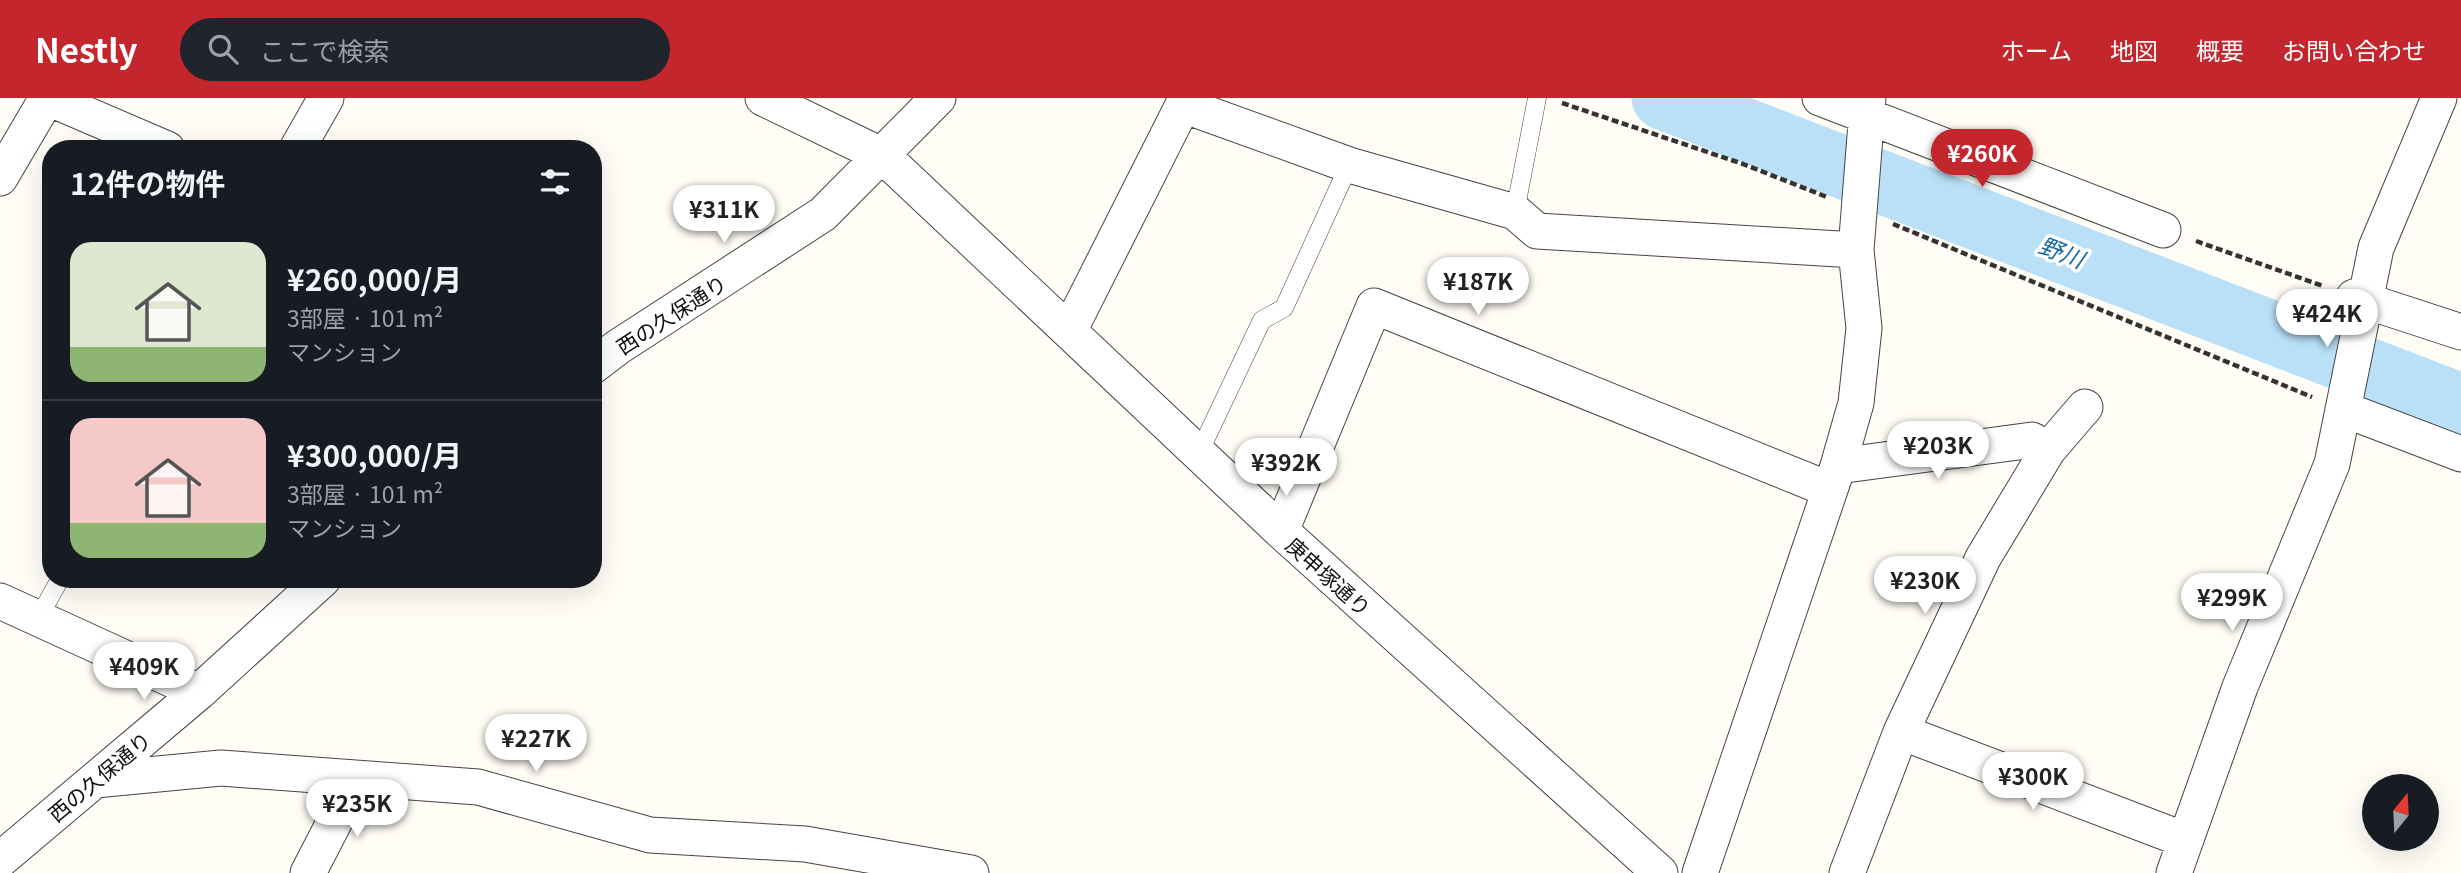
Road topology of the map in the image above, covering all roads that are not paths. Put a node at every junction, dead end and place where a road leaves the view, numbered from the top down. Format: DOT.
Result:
graph roads {
  1 [pos="48,98"];
  2 [pos="326,98"];
  3 [pos="762,98"];
  4 [pos="938,98"];
  5 [pos="1537,98"];
  6 [pos="1820,98"];
  7 [pos="2440,98"];
  8 [pos="1868,106"];
  9 [pos="146,140"];
  10 [pos="303,140"];
  11 [pos="883,156"];
  12 [pos="1349,165"];
  13 [pos="0,177"];
  14 [pos="1515,212"];
  15 [pos="2163,230"];
  16 [pos="1856,250"];
  17 [pos="2359,298"];
  18 [pos="1069,331"];
  19 [pos="2461,332"];
  20 [pos="602,349"];
  21 [pos="2085,407"];
  22 [pos="2343,409"];
  23 [pos="2048,450"];
  24 [pos="2461,454"];
  25 [pos="1198,455"];
  26 [pos="1833,477"];
  27 [pos="1280,531"];
  28 [pos="55,588"];
  29 [pos="313,588"];
  30 [pos="0,601"];
  31 [pos="39,617"];
  32 [pos="199,692"];
  33 [pos="1901,732"];
  34 [pos="95,780"];
  35 [pos="356,780"];
  36 [pos="2185,840"];
  37 [pos="1,858"];
  38 [pos="801,859"];
  39 [pos="309,873"];
  40 [pos="971,873"];
  41 [pos="1660,873"];
  42 [pos="1700,873"];
  43 [pos="1847,873"];
  44 [pos="2174,873"];
  1 -- 9 [label="street"];
  1 -- 13 [label="street"];
  2 -- 10 [label="street"];
  3 -- 11 [label="street, 庚申塚通り"];
  4 -- 11 [label="street, 西の久保通り"];
  5 -- 14 [label="lane"];
  6 -- 8 [label="street"];
  7 -- 17 [label="street"];
  8 -- 15 [label="street"];
  8 -- 16 [label="street"];
  11 -- 18 [label="street, 庚申塚通り"];
  11 -- 20 [label="street, 西の久保通り"];
  12 -- 14 [label="street"];
  12 -- 18 [label="street"];
  12 -- 25 [label="lane"];
  14 -- 16 [label="street"];
  16 -- 26 [label="street"];
  17 -- 19 [label="street"];
  17 -- 22 [label="street"];
  18 -- 25 [label="street, 庚申塚通り"];
  21 -- 23 [label="street"];
  22 -- 24 [label="street"];
  22 -- 36 [label="street"];
  23 -- 26 [label="street"];
  23 -- 33 [label="street"];
  25 -- 27 [label="street, 庚申塚通り"];
  26 -- 27 [label="street"];
  26 -- 42 [label="street"];
  27 -- 41 [label="street, 庚申塚通り"];
  28 -- 31 [label="lane"];
  29 -- 32 [label="street, 西の久保通り"];
  30 -- 31 [label="street"];
  31 -- 32 [label="street"];
  32 -- 34 [label="street, 西の久保通り"];
  33 -- 36 [label="street"];
  33 -- 43 [label="street"];
  34 -- 35 [label="street"];
  34 -- 37 [label="street, 西の久保通り"];
  35 -- 38 [label="street"];
  35 -- 39 [label="street"];
  36 -- 44 [label="street"];
  38 -- 40 [label="street"];
}
